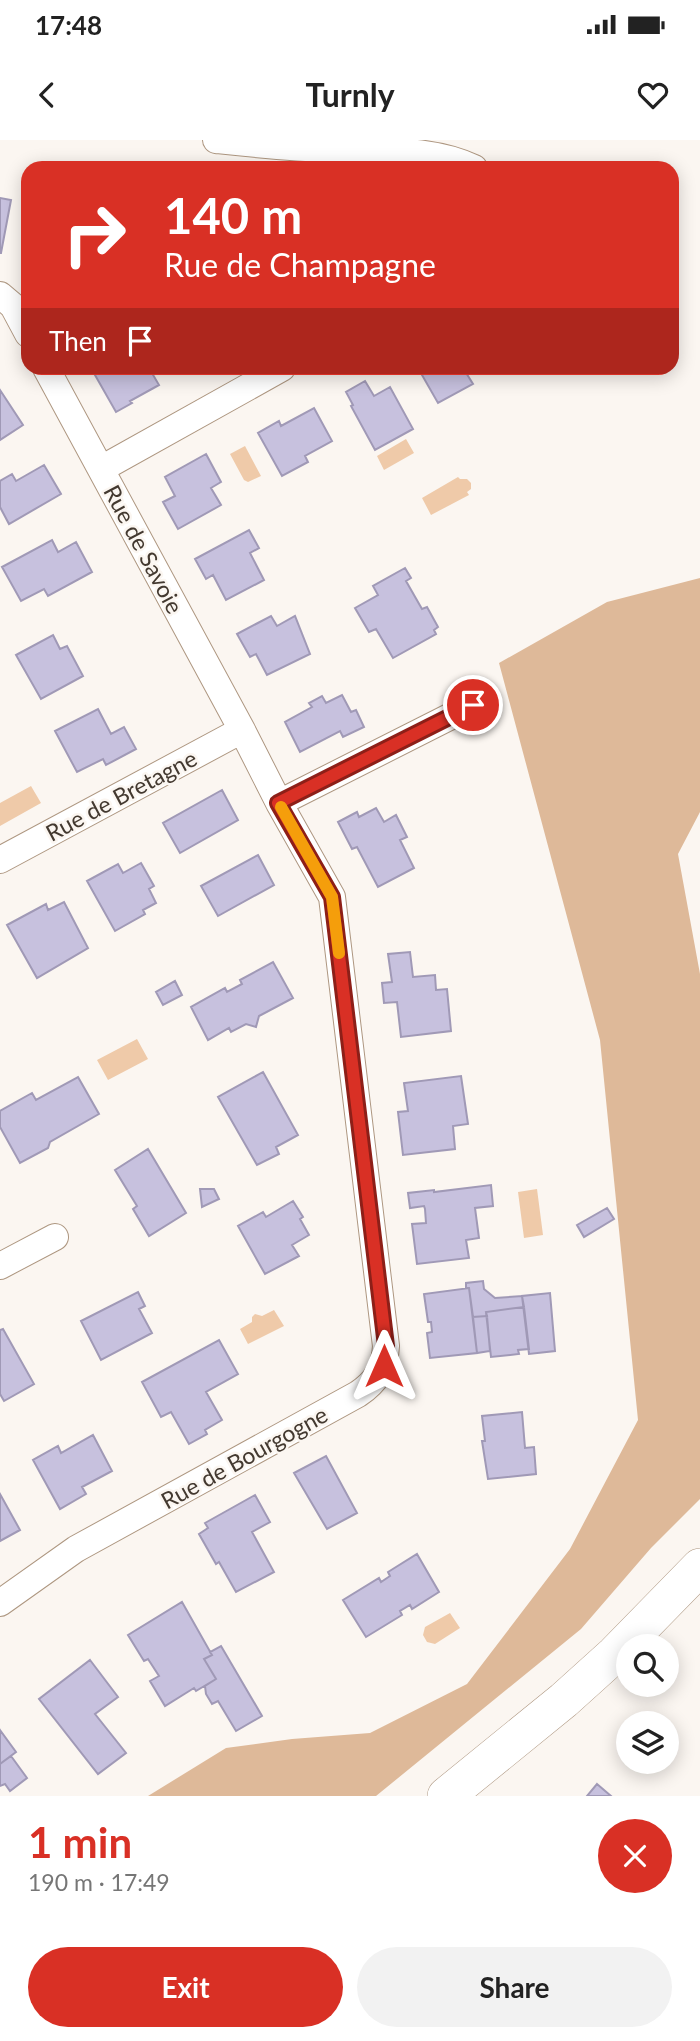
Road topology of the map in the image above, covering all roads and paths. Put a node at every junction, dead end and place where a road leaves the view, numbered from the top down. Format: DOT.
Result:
graph roads {
  1 [pos="216,140"];
  2 [pos="456,161"];
  3 [pos="0,295"];
  4 [pos="21,321"];
  5 [pos="50,375"];
  6 [pos="269,375"];
  7 [pos="101,468"];
  8 [pos="473,705"];
  9 [pos="242,730"];
  10 [pos="278,803"];
  11 [pos="0,860"];
  12 [pos="55,1237"];
  13 [pos="0,1266"];
  14 [pos="700,1567"];
  15 [pos="0,1602"];
  16 [pos="446,1796"];
  1 -- 2 [label="street"];
  3 -- 4 [label="street"];
  5 -- 7 [label="street, Rue de Savoie"];
  6 -- 7 [label="street"];
  7 -- 9 [label="street, Rue de Savoie"];
  8 -- 10 [label="street"];
  9 -- 10 [label="street, Rue de Bourgogne"];
  9 -- 11 [label="street, Rue de Bretagne"];
  10 -- 15 [label="street, Rue de Bourgogne"];
  12 -- 13 [label="street"];
  14 -- 16 [label="main road"];
}
